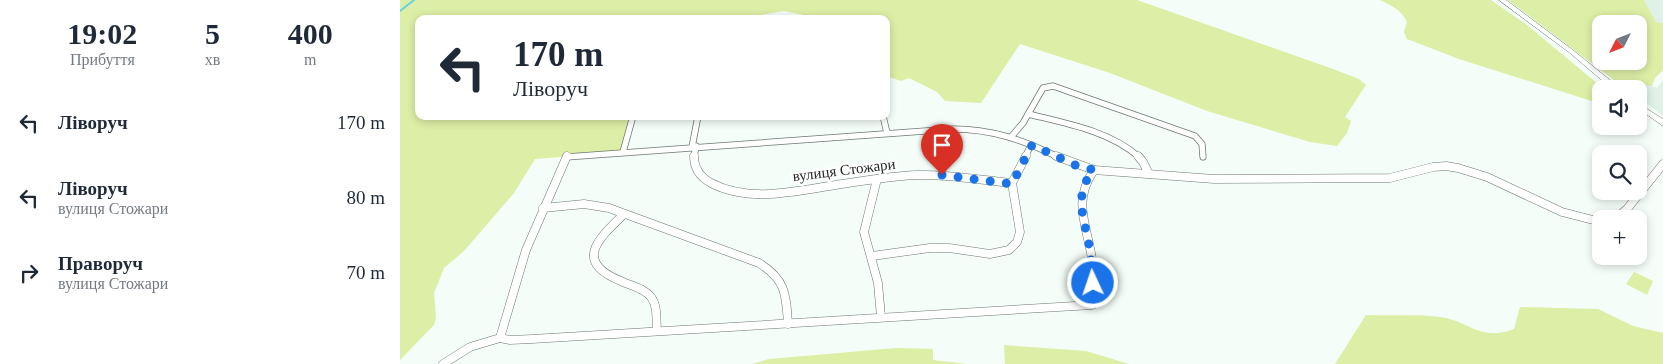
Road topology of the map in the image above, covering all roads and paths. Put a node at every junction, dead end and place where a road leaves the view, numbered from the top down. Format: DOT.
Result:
graph roads {
  1 [pos="1502,0"];
  2 [pos="1606,80"];
  3 [pos="1647,112"];
  4 [pos="1028,114"];
  5 [pos="632,120"];
  6 [pos="697,120"];
  7 [pos="884,120"];
  8 [pos="1663,123"];
  9 [pos="887,133"];
  10 [pos="1011,136"];
  11 [pos="1032,145"];
  12 [pos="694,146"];
  13 [pos="623,152"];
  14 [pos="1203,157"];
  15 [pos="1663,164"];
  16 [pos="1094,170"];
  17 [pos="1149,174"];
  18 [pos="877,179"];
  19 [pos="1012,184"];
  20 [pos="543,208"];
  21 [pos="1626,210"];
  22 [pos="624,214"];
  23 [pos="1592,220"];
  24 [pos="872,256"];
  25 [pos="881,317"];
  26 [pos="788,324"];
  27 [pos="657,331"];
  28 [pos="500,338"];
  29 [pos="443,364"];
  1 -- 2 [label="main road"];
  3 -- 8 [label="main road"];
  4 -- 10 [label="street"];
  4 -- 14 [label="street"];
  4 -- 17 [label="street"];
  5 -- 13 [label="street"];
  6 -- 12 [label="street, вулиця Стожари"];
  7 -- 9 [label="street"];
  9 -- 10 [label="street"];
  9 -- 12 [label="street"];
  10 -- 11 [label="street"];
  11 -- 16 [label="street"];
  11 -- 19 [label="street"];
  12 -- 13 [label="street"];
  12 -- 18 [label="street, вулиця Стожари"];
  13 -- 20 [label="street"];
  15 -- 21 [label="street"];
  16 -- 17 [label="street"];
  16 -- 25 [label="street"];
  17 -- 23 [label="street"];
  18 -- 19 [label="street, вулиця Стожари"];
  18 -- 24 [label="street"];
  19 -- 24 [label="street"];
  20 -- 22 [label="street"];
  20 -- 28 [label="street"];
  22 -- 26 [label="street"];
  22 -- 27 [label="street"];
  24 -- 25 [label="street"];
  25 -- 26 [label="street"];
  26 -- 27 [label="street"];
  27 -- 28 [label="street"];
  28 -- 29 [label="street"];
}
